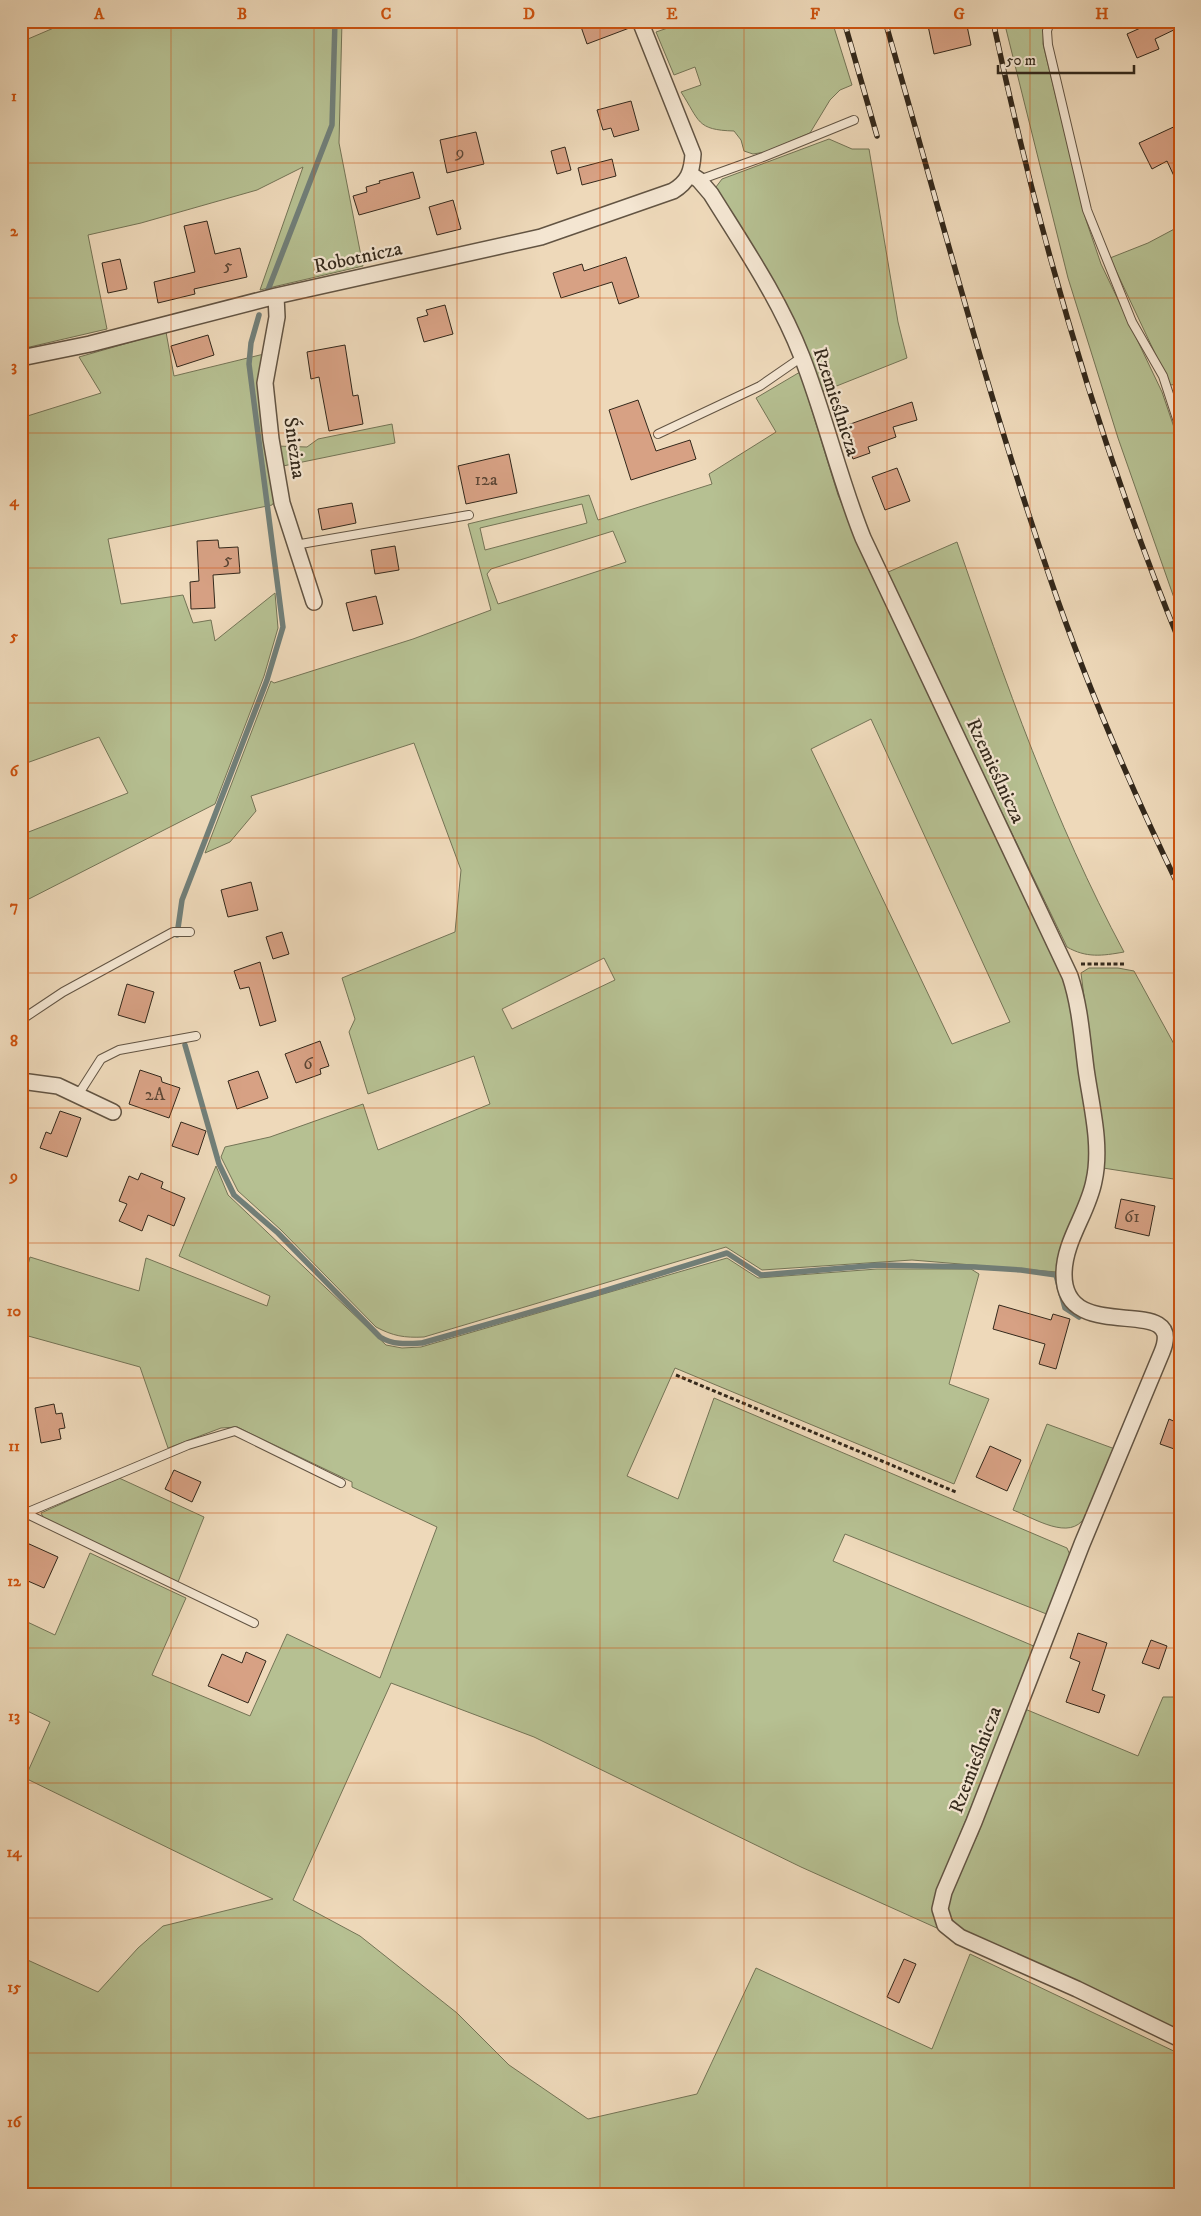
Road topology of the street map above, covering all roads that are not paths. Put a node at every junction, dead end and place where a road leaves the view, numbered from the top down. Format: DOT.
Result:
graph roads {
  1 [pos="640,21"];
  2 [pos="1050,21"];
  3 [pos="854,120"];
  4 [pos="693,175"];
  5 [pos="276,296"];
  6 [pos="21,358"];
  7 [pos="802,358"];
  8 [pos="1180,428"];
  9 [pos="658,434"];
  10 [pos="470,515"];
  11 [pos="295,545"];
  12 [pos="314,602"];
  13 [pos="190,932"];
  14 [pos="21,1020"];
  15 [pos="196,1036"];
  16 [pos="21,1081"];
  17 [pos="78,1095"];
  18 [pos="112,1112"];
  19 [pos="341,1483"];
  20 [pos="23,1514"];
  21 [pos="254,1623"];
  22 [pos="1180,2039"];
  1 -- 4 [label="street"];
  2 -- 8 [label="lane"];
  3 -- 4 [label="lane"];
  4 -- 5 [label="street, Robotnicza"];
  4 -- 7 [label="street, Rzemieślnicza"];
  5 -- 6 [label="street, Robotnicza"];
  5 -- 11 [label="street, Śnieżna"];
  7 -- 9 [label="lane"];
  7 -- 22 [label="street, Rzemieślnicza"];
  10 -- 11 [label="lane"];
  11 -- 12 [label="street, Śnieżna"];
  13 -- 14 [label="lane"];
  15 -- 17 [label="lane"];
  16 -- 17 [label="street"];
  17 -- 18 [label="street"];
  19 -- 20 [label="lane"];
  20 -- 21 [label="lane"];
}
